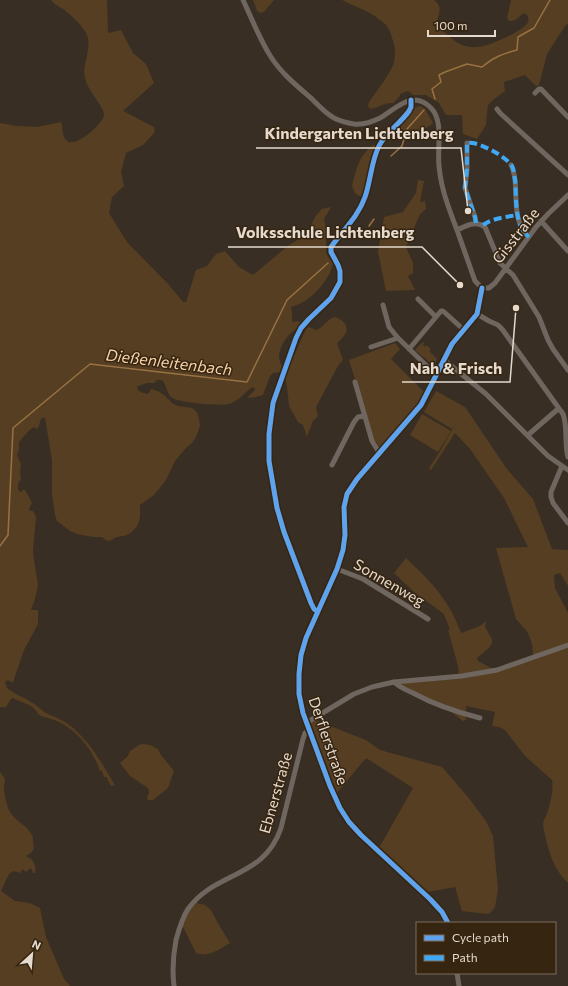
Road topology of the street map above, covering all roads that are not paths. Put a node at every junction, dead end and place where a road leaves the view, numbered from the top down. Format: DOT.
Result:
graph roads {
  1 [pos="243,0"];
  2 [pos="535,93"];
  3 [pos="411,100"];
  4 [pos="497,109"];
  5 [pos="568,118"];
  6 [pos="467,142"];
  7 [pos="511,165"];
  8 [pos="568,175"];
  9 [pos="568,195"];
  10 [pos="541,221"];
  11 [pos="476,223"];
  12 [pos="457,230"];
  13 [pos="529,237"];
  14 [pos="568,251"];
  15 [pos="506,268"];
  16 [pos="482,288"];
  17 [pos="418,300"];
  18 [pos="383,305"];
  19 [pos="477,314"];
  20 [pos="436,317"];
  21 [pos="464,330"];
  22 [pos="398,338"];
  23 [pos="371,347"];
  24 [pos="409,349"];
  25 [pos="444,360"];
  26 [pos="568,370"];
  27 [pos="437,376"];
  28 [pos="355,382"];
  29 [pos="558,408"];
  30 [pos="365,416"];
  31 [pos="528,435"];
  32 [pos="380,454"];
  33 [pos="568,457"];
  34 [pos="332,465"];
  35 [pos="562,466"];
  36 [pos="568,470"];
  37 [pos="568,523"];
  38 [pos="337,568"];
  39 [pos="317,611"];
  40 [pos="428,619"];
  41 [pos="568,645"];
  42 [pos="394,682"];
  43 [pos="480,718"];
  44 [pos="306,723"];
  45 [pos="309,730"];
  46 [pos="447,922"];
  47 [pos="458,974"];
  48 [pos="174,986"];
  49 [pos="459,986"];
  1 -- 3 [label="street"];
  2 -- 5 [label="street"];
  3 -- 12 [label="street"];
  3 -- 39 [label="street"];
  4 -- 8 [label="street"];
  6 -- 11 [label="street"];
  7 -- 13 [label="street"];
  9 -- 10 [label="street, Gisstraße"];
  10 -- 13 [label="street, Gisstraße"];
  10 -- 14 [label="street"];
  11 -- 12 [label="street"];
  11 -- 15 [label="street"];
  12 -- 16 [label="street"];
  13 -- 15 [label="street, Gisstraße"];
  15 -- 16 [label="street, Gisstraße"];
  15 -- 26 [label="street"];
  16 -- 19 [label="street, Derflerstraße"];
  17 -- 20 [label="street"];
  18 -- 22 [label="street"];
  19 -- 21 [label="street, Derflerstraße"];
  19 -- 29 [label="street"];
  20 -- 21 [label="street"];
  20 -- 24 [label="street"];
  21 -- 25 [label="street, Derflerstraße"];
  22 -- 23 [label="street"];
  22 -- 24 [label="street"];
  24 -- 27 [label="street"];
  25 -- 27 [label="street, Derflerstraße"];
  25 -- 31 [label="street"];
  27 -- 32 [label="street, Derflerstraße"];
  28 -- 30 [label="street"];
  29 -- 31 [label="street"];
  29 -- 33 [label="street"];
  30 -- 32 [label="street"];
  30 -- 34 [label="street"];
  31 -- 35 [label="street"];
  32 -- 38 [label="street, Derflerstraße"];
  35 -- 36 [label="street"];
  35 -- 37 [label="street"];
  38 -- 39 [label="street, Derflerstraße"];
  38 -- 40 [label="street, Sonnenweg"];
  39 -- 44 [label="street, Derflerstraße"];
  41 -- 42 [label="street"];
  42 -- 43 [label="street"];
  42 -- 44 [label="street"];
  44 -- 45 [label="street, Derflerstraße"];
  45 -- 46 [label="street, Derflerstraße"];
  45 -- 48 [label="street, Ebnerstraße"];
  47 -- 49 [label="street"];
}
